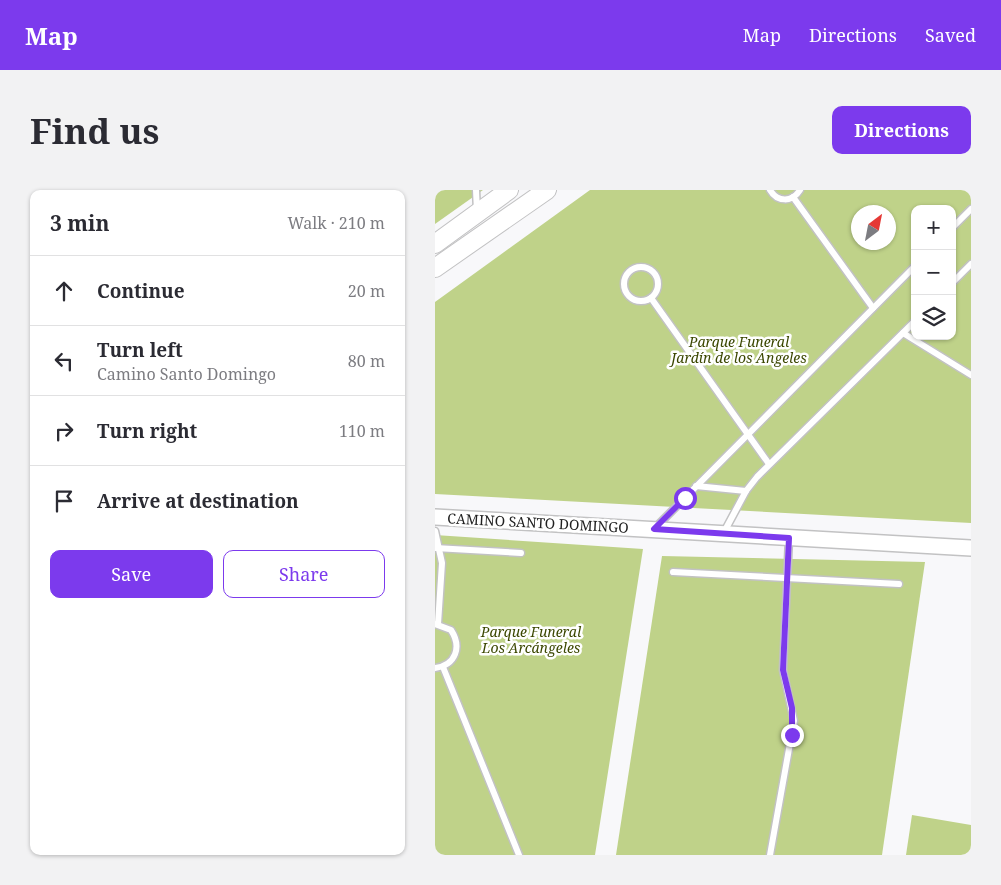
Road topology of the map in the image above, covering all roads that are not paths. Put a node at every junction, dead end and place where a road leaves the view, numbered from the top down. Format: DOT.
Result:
graph roads {
  1 [pos="476,190"];
  2 [pos="509,190"];
  3 [pos="547,190"];
  4 [pos="770,190"];
  5 [pos="800,190"];
  6 [pos="793,197"];
  7 [pos="971,209"];
  8 [pos="478,215"];
  9 [pos="956,224"];
  10 [pos="435,244"];
  11 [pos="971,264"];
  12 [pos="435,268"];
  13 [pos="911,270"];
  14 [pos="956,279"];
  15 [pos="651,298"];
  16 [pos="873,308"];
  17 [pos="911,325"];
  18 [pos="903,333"];
  19 [pos="971,376"];
  20 [pos="748,433"];
  21 [pos="769,464"];
  22 [pos="696,486"];
  23 [pos="746,491"];
  24 [pos="435,516"];
  25 [pos="654,529"];
  26 [pos="435,530"];
  27 [pos="723,535"];
  28 [pos="789,538"];
  29 [pos="438,548"];
  30 [pos="971,548"];
  31 [pos="521,553"];
  32 [pos="673,572"];
  33 [pos="787,577"];
  34 [pos="899,584"];
  35 [pos="437,624"];
  36 [pos="443,667"];
  37 [pos="435,668"];
  38 [pos="519,855"];
  39 [pos="770,855"];
  1 -- 8 [label="lane"];
  2 -- 8 [label="main road"];
  3 -- 12 [label="main road"];
  4 -- 6 [label="lane"];
  5 -- 6 [label="lane"];
  6 -- 16 [label="lane"];
  7 -- 9 [label="lane"];
  8 -- 10 [label="main road"];
  11 -- 14 [label="lane"];
  13 -- 16 [label="lane"];
  15 -- 15 [label="lane"];
  15 -- 20 [label="lane"];
  16 -- 20 [label="lane"];
  17 -- 18 [label="lane"];
  18 -- 19 [label="lane"];
  18 -- 21 [label="lane"];
  20 -- 21 [label="lane"];
  20 -- 22 [label="lane"];
  21 -- 23 [label="lane"];
  22 -- 23 [label="lane"];
  22 -- 25 [label="lane"];
  23 -- 27 [label="lane"];
  24 -- 25 [label="street, CAMINO SANTO DOMINGO"];
  25 -- 27 [label="street, CAMINO SANTO DOMINGO"];
  26 -- 29 [label="lane"];
  27 -- 28 [label="street, CAMINO SANTO DOMINGO"];
  28 -- 30 [label="street, CAMINO SANTO DOMINGO"];
  28 -- 33 [label="lane"];
  29 -- 31 [label="lane"];
  29 -- 35 [label="lane"];
  32 -- 33 [label="lane"];
  33 -- 34 [label="lane"];
  33 -- 39 [label="lane"];
  35 -- 36 [label="lane"];
  36 -- 37 [label="lane"];
  36 -- 38 [label="lane"];
}
